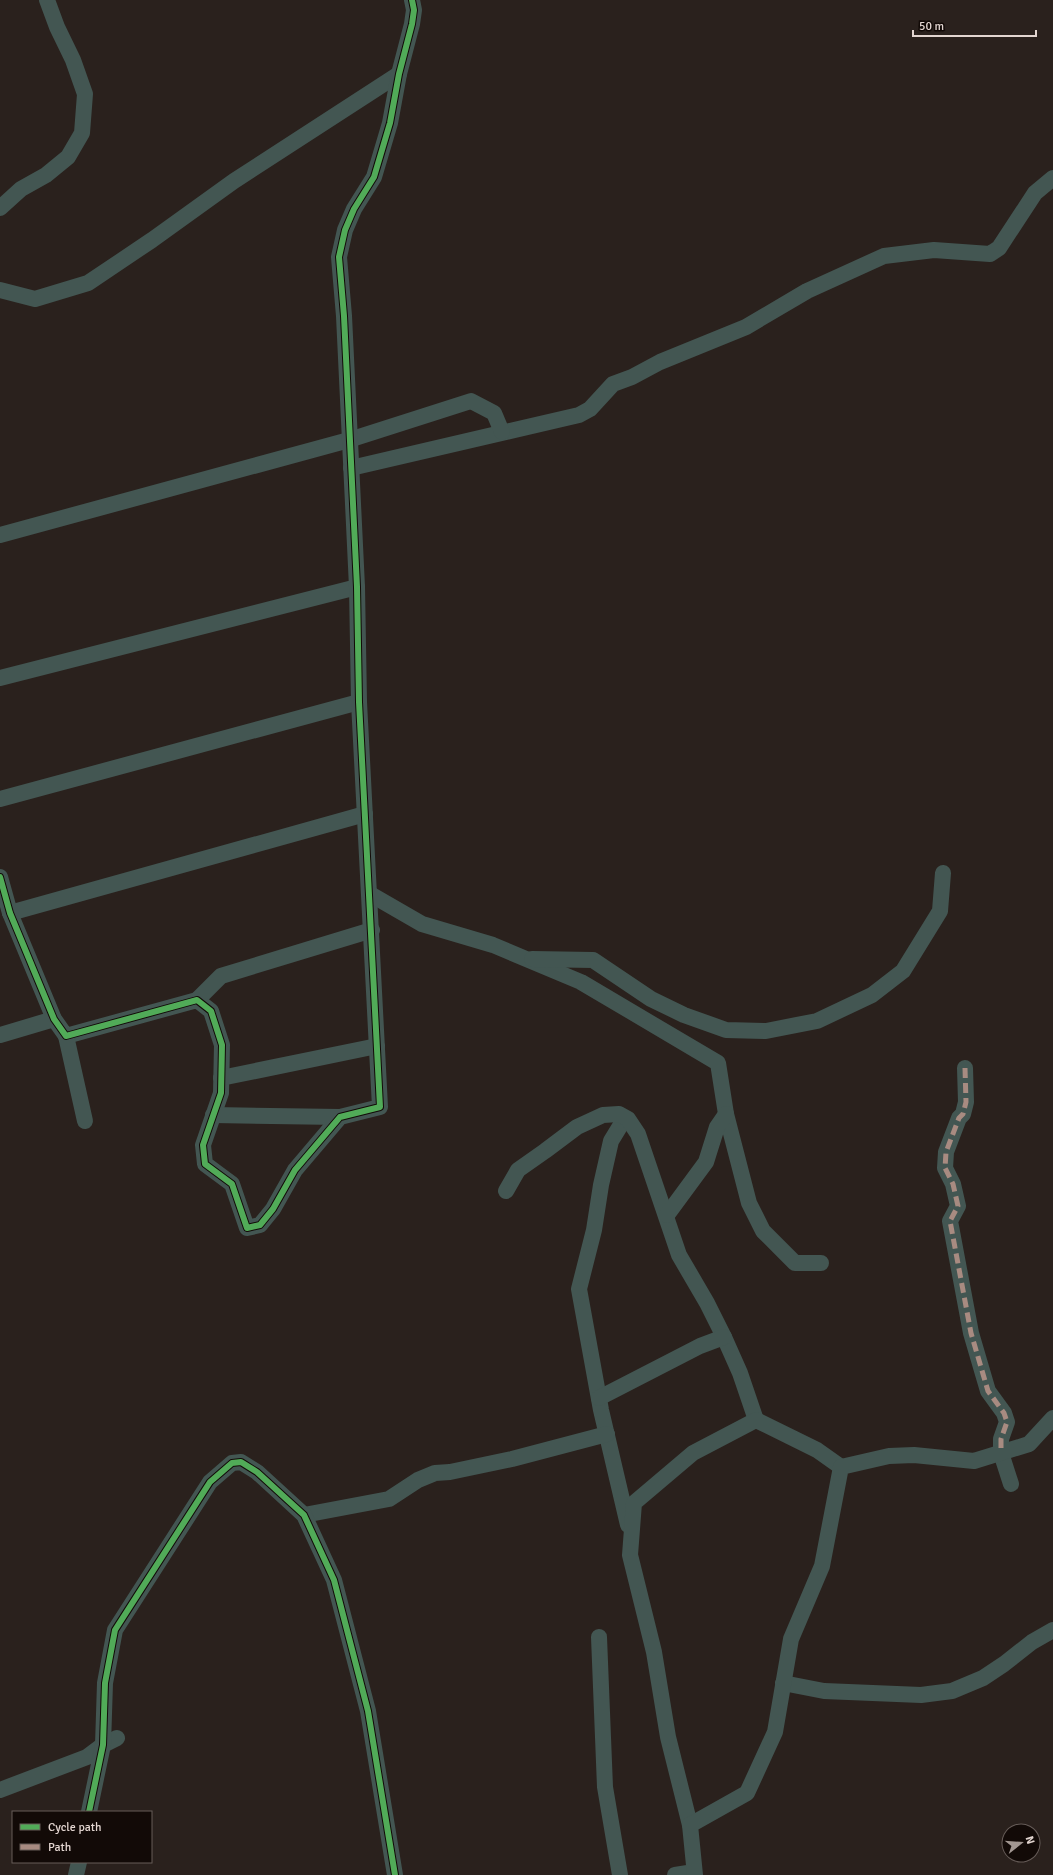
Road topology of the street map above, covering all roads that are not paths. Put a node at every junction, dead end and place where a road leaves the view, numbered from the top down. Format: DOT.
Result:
graph roads {
  1 [pos="46,0"];
  2 [pos="412,0"];
  3 [pos="399,74"];
  4 [pos="1053,178"];
  5 [pos="0,208"];
  6 [pos="0,290"];
  7 [pos="502,432"];
  8 [pos="349,440"];
  9 [pos="351,468"];
  10 [pos="0,535"];
  11 [pos="357,587"];
  12 [pos="0,678"];
  13 [pos="359,702"];
  14 [pos="0,799"];
  15 [pos="366,814"];
  16 [pos="943,873"];
  17 [pos="0,877"];
  18 [pos="370,894"];
  19 [pos="10,913"];
  20 [pos="372,930"];
  21 [pos="526,959"];
  22 [pos="197,1000"];
  23 [pos="54,1019"];
  24 [pos="0,1035"];
  25 [pos="66,1036"];
  26 [pos="377,1046"];
  27 [pos="965,1068"];
  28 [pos="221,1078"];
  29 [pos="726,1114"];
  30 [pos="213,1115"];
  31 [pos="340,1117"];
  32 [pos="625,1118"];
  33 [pos="85,1121"];
  34 [pos="506,1191"];
  35 [pos="667,1215"];
  36 [pos="821,1263"];
  37 [pos="724,1336"];
  38 [pos="599,1398"];
  39 [pos="1053,1418"];
  40 [pos="756,1420"];
  41 [pos="607,1434"];
  42 [pos="1001,1453"];
  43 [pos="841,1467"];
  44 [pos="1011,1484"];
  45 [pos="304,1515"];
  46 [pos="631,1540"];
  47 [pos="1053,1630"];
  48 [pos="599,1637"];
  49 [pos="783,1683"];
  50 [pos="110,1742"];
  51 [pos="0,1790"];
  52 [pos="89,1811"];
  53 [pos="690,1825"];
  54 [pos="79,1863"];
  55 [pos="694,1873"];
  56 [pos="76,1875"];
  57 [pos="395,1875"];
  58 [pos="620,1875"];
  59 [pos="675,1875"];
  1 -- 5 [label="street"];
  2 -- 3 [label="street"];
  3 -- 6 [label="street"];
  3 -- 8 [label="street"];
  4 -- 7 [label="street"];
  7 -- 8 [label="street"];
  7 -- 9 [label="street"];
  8 -- 9 [label="street"];
  8 -- 10 [label="street"];
  9 -- 11 [label="street"];
  11 -- 12 [label="street"];
  11 -- 13 [label="street"];
  13 -- 14 [label="street"];
  13 -- 15 [label="street"];
  15 -- 18 [label="street"];
  15 -- 19 [label="street"];
  16 -- 21 [label="street"];
  17 -- 19 [label="street"];
  18 -- 20 [label="street"];
  18 -- 21 [label="street"];
  19 -- 23 [label="street"];
  20 -- 22 [label="street"];
  20 -- 26 [label="street"];
  21 -- 29 [label="street"];
  22 -- 25 [label="street"];
  22 -- 28 [label="street"];
  23 -- 24 [label="street"];
  23 -- 25 [label="street"];
  25 -- 33 [label="street"];
  26 -- 28 [label="street"];
  26 -- 31 [label="street"];
  27 -- 42 [label="street"];
  28 -- 30 [label="street"];
  29 -- 35 [label="street"];
  29 -- 36 [label="street"];
  30 -- 31 [label="street"];
  30 -- 31 [label="street"];
  32 -- 34 [label="street"];
  32 -- 35 [label="street"];
  32 -- 38 [label="street"];
  35 -- 37 [label="street"];
  37 -- 38 [label="street"];
  37 -- 40 [label="street"];
  38 -- 41 [label="street"];
  39 -- 42 [label="street"];
  40 -- 43 [label="street"];
  40 -- 46 [label="street"];
  41 -- 45 [label="street"];
  41 -- 46 [label="street"];
  42 -- 43 [label="street"];
  42 -- 44 [label="street"];
  43 -- 49 [label="street"];
  45 -- 50 [label="street"];
  45 -- 57 [label="street"];
  46 -- 53 [label="street"];
  47 -- 49 [label="street"];
  48 -- 58 [label="street"];
  49 -- 53 [label="street"];
  50 -- 51 [label="street"];
  50 -- 52 [label="street"];
  53 -- 55 [label="street"];
  54 -- 56 [label="street"];
  55 -- 59 [label="street"];
}
